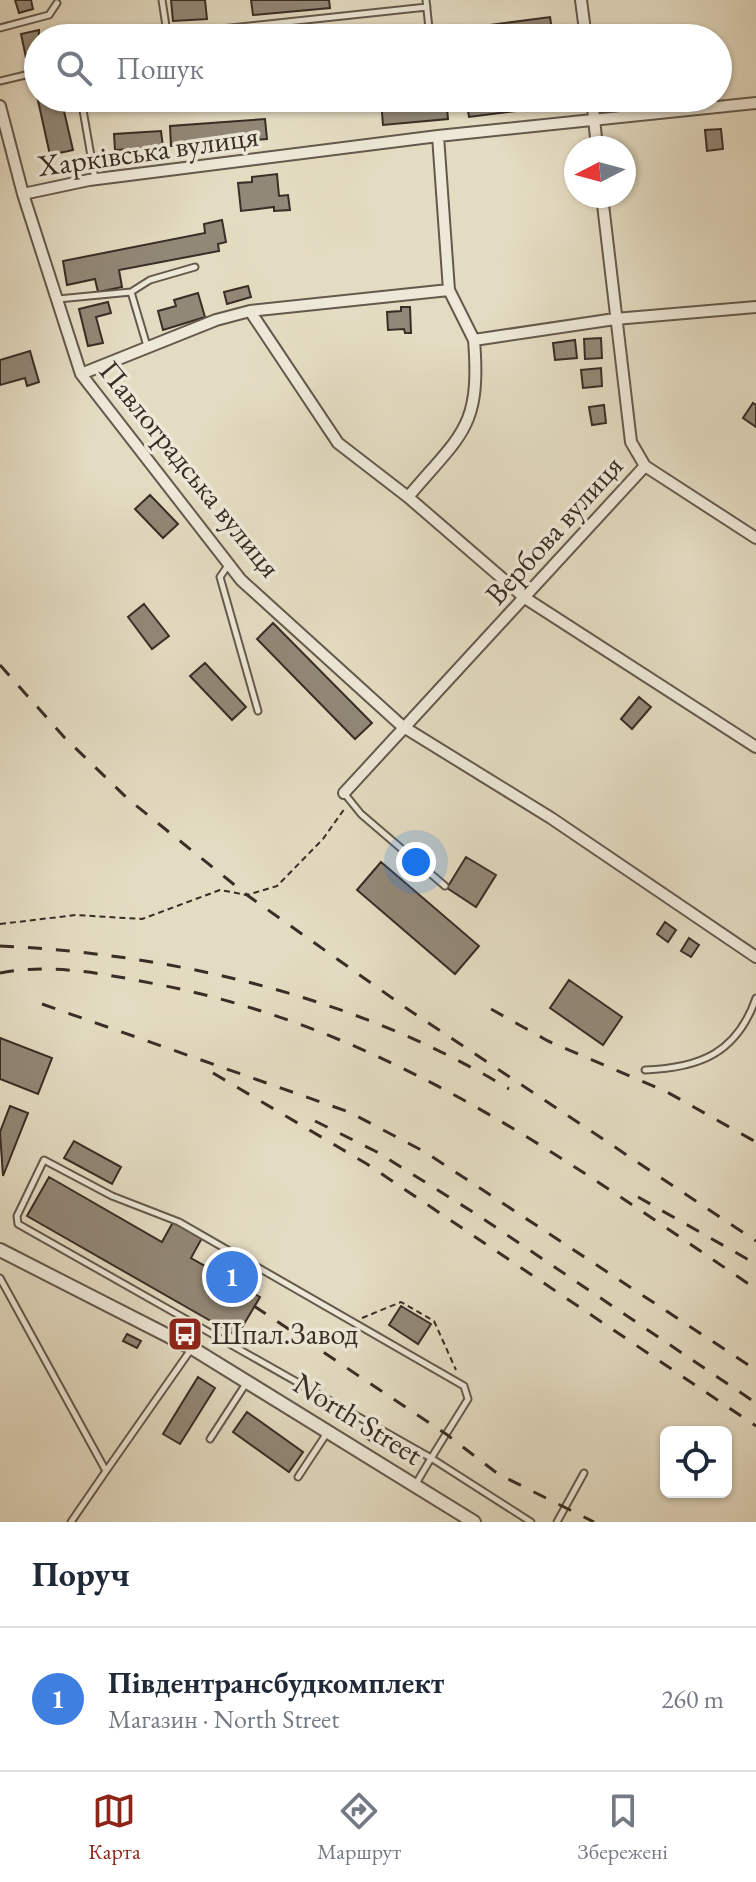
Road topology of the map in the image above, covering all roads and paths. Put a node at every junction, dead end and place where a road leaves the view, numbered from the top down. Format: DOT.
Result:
graph roads {
  1 [pos="162,0"];
  2 [pos="581,0"];
  3 [pos="57,3"];
  4 [pos="427,3"];
  5 [pos="166,24"];
  6 [pos="256,24"];
  7 [pos="429,24"];
  8 [pos="584,24"];
  9 [pos="0,28"];
  10 [pos="24,75"];
  11 [pos="0,81"];
  12 [pos="756,103"];
  13 [pos="0,106"];
  14 [pos="732,106"];
  15 [pos="83,112"];
  16 [pos="594,112"];
  17 [pos="671,112"];
  18 [pos="595,120"];
  19 [pos="438,136"];
  20 [pos="596,136"];
  21 [pos="95,180"];
  22 [pos="23,194"];
  23 [pos="603,208"];
  24 [pos="195,267"];
  25 [pos="449,290"];
  26 [pos="131,292"];
  27 [pos="57,299"];
  28 [pos="756,307"];
  29 [pos="250,311"];
  30 [pos="615,319"];
  31 [pos="474,340"];
  32 [pos="147,347"];
  33 [pos="81,374"];
  34 [pos="645,466"];
  35 [pos="408,497"];
  36 [pos="756,538"];
  37 [pos="229,564"];
  38 [pos="525,598"];
  39 [pos="258,711"];
  40 [pos="402,726"];
  41 [pos="756,747"];
  42 [pos="347,797"];
  43 [pos="445,886"];
  44 [pos="0,924"];
  45 [pos="756,957"];
  46 [pos="756,998"];
  47 [pos="645,1070"];
  48 [pos="0,1250"];
  49 [pos="238,1256"];
  50 [pos="216,1272"];
  51 [pos="0,1278"];
  52 [pos="352,1322"];
  53 [pos="192,1348"];
  54 [pos="247,1381"];
  55 [pos="464,1386"];
  56 [pos="328,1432"];
  57 [pos="210,1439"];
  58 [pos="431,1458"];
  59 [pos="106,1471"];
  60 [pos="584,1473"];
  61 [pos="298,1477"];
  62 [pos="415,1485"];
  63 [pos="71,1522"];
  64 [pos="474,1522"];
  65 [pos="531,1522"];
  66 [pos="557,1522"];
  1 -- 5 [label="lane"];
  2 -- 8 [label="street"];
  3 -- 9 [label="lane"];
  4 -- 6 [label="lane"];
  4 -- 7 [label="lane"];
  10 -- 11 [label="lane"];
  12 -- 14 [label="street, Харківська вулиця"];
  13 -- 22 [label="street, Павлоградська вулиця"];
  15 -- 21 [label="lane"];
  16 -- 18 [label="street"];
  17 -- 18 [label="street, Харківська вулиця"];
  18 -- 19 [label="street, Харківська вулиця"];
  18 -- 20 [label="street"];
  19 -- 21 [label="street, Харківська вулиця"];
  19 -- 25 [label="street"];
  21 -- 22 [label="street, Харківська вулиця"];
  22 -- 27 [label="street, Павлоградська вулиця"];
  23 -- 30 [label="street, Вербова вулиця"];
  24 -- 26 [label="lane"];
  25 -- 29 [label="street"];
  25 -- 31 [label="street"];
  26 -- 27 [label="lane"];
  26 -- 32 [label="lane"];
  27 -- 33 [label="street, Павлоградська вулиця"];
  28 -- 30 [label="street"];
  29 -- 32 [label="street"];
  29 -- 35 [label="street"];
  30 -- 31 [label="street"];
  30 -- 34 [label="street, Вербова вулиця"];
  31 -- 35 [label="street"];
  32 -- 33 [label="street"];
  33 -- 37 [label="street, Павлоградська вулиця"];
  34 -- 36 [label="street"];
  34 -- 38 [label="street, Вербова вулиця"];
  35 -- 38 [label="street"];
  37 -- 39 [label="lane"];
  37 -- 40 [label="street, Павлоградська вулиця"];
  38 -- 40 [label="street, Вербова вулиця"];
  38 -- 41 [label="street"];
  40 -- 42 [label="street, Вербова вулиця"];
  40 -- 45 [label="street, Павлоградська вулиця"];
  42 -- 43 [label="lane"];
  42 -- 44 [label="path"];
  46 -- 47 [label="lane"];
  48 -- 53 [label="street, North Street"];
  49 -- 50 [label="lane"];
  49 -- 52 [label="lane"];
  49 -- 58 [label="lane"];
  51 -- 59 [label="lane"];
  52 -- 55 [label="lane"];
  52 -- 55 [label="path"];
  53 -- 54 [label="street, North Street"];
  53 -- 59 [label="lane"];
  54 -- 56 [label="street, North Street"];
  54 -- 57 [label="lane"];
  55 -- 58 [label="lane"];
  56 -- 61 [label="lane"];
  56 -- 62 [label="street, North Street"];
  58 -- 62 [label="lane"];
  58 -- 65 [label="lane"];
  59 -- 63 [label="lane"];
  60 -- 66 [label="lane"];
  62 -- 64 [label="street, North Street"];
}
